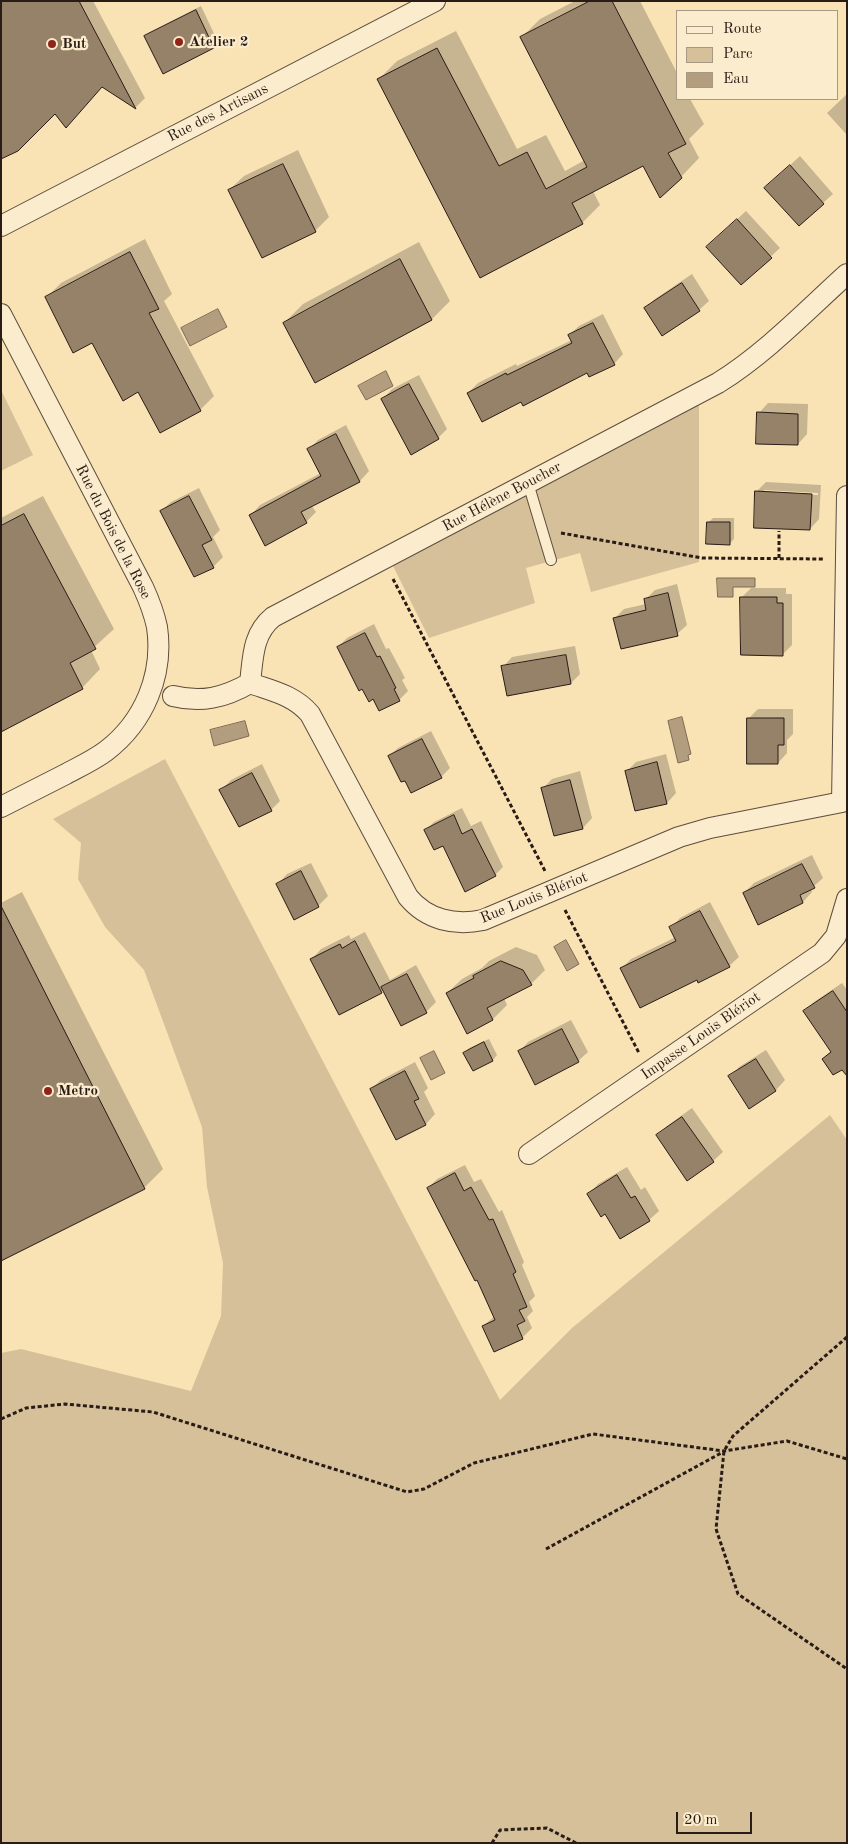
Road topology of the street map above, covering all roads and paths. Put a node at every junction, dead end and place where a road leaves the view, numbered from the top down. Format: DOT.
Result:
graph roads {
  1 [pos="435,1"];
  2 [pos="1,226"];
  3 [pos="847,274"];
  4 [pos="1,314"];
  5 [pos="528,483"];
  6 [pos="847,496"];
  7 [pos="542,530"];
  8 [pos="779,530"];
  9 [pos="779,558"];
  10 [pos="383,559"];
  11 [pos="846,559"];
  12 [pos="551,560"];
  13 [pos="250,683"];
  14 [pos="173,696"];
  15 [pos="1,807"];
  16 [pos="845,807"];
  17 [pos="554,890"];
  18 [pos="847,898"];
  19 [pos="648,1072"];
  20 [pos="529,1154"];
  21 [pos="847,1338"];
  22 [pos="1,1419"];
  23 [pos="724,1451"];
  24 [pos="847,1459"];
  25 [pos="546,1549"];
  26 [pos="847,1670"];
  27 [pos="492,1843"];
  28 [pos="576,1843"];
  1 -- 2 [label="street, Rue des Artisans"];
  3 -- 5 [label="street, Rue Hélène Boucher"];
  4 -- 15 [label="street, Rue du Bois de la Rose"];
  5 -- 7 [label="lane"];
  5 -- 10 [label="street, Rue Hélène Boucher"];
  6 -- 11 [label="street, Rue Louis Blériot"];
  7 -- 9 [label="path"];
  7 -- 12 [label="lane"];
  8 -- 9 [label="path"];
  9 -- 11 [label="path"];
  10 -- 13 [label="street, Rue Hélène Boucher"];
  10 -- 17 [label="path"];
  11 -- 16 [label="street, Rue Louis Blériot"];
  13 -- 14 [label="street"];
  13 -- 17 [label="street, Rue Louis Blériot"];
  16 -- 17 [label="street, Rue Louis Blériot"];
  17 -- 19 [label="path"];
  18 -- 19 [label="street, Impasse Louis Blériot"];
  19 -- 20 [label="street, Impasse Louis Blériot"];
  21 -- 23 [label="path"];
  22 -- 23 [label="path"];
  23 -- 24 [label="path"];
  23 -- 25 [label="path"];
  23 -- 26 [label="path"];
  27 -- 28 [label="path"];
}
